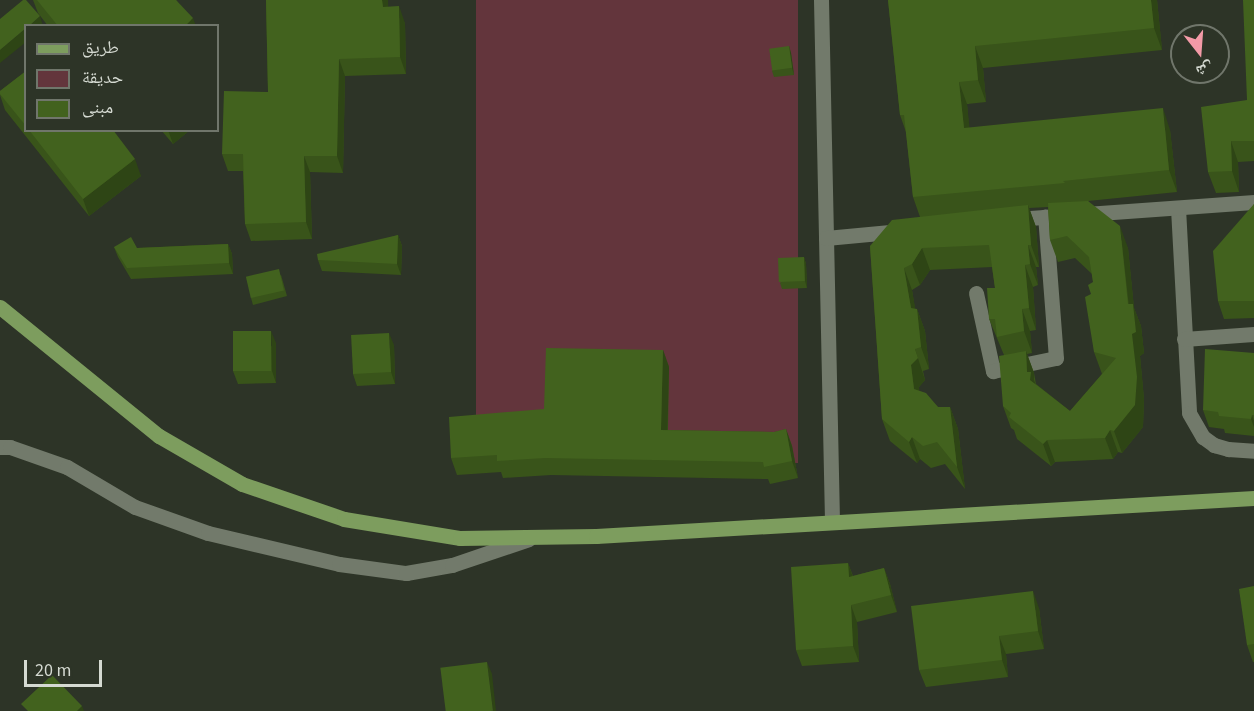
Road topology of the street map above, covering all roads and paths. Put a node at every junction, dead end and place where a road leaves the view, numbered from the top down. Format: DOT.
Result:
graph roads {
  1 [pos="821,0"];
  2 [pos="1254,202"];
  3 [pos="1178,208"];
  4 [pos="1045,216"];
  5 [pos="999,221"];
  6 [pos="919,229"];
  7 [pos="826,238"];
  8 [pos="976,293"];
  9 [pos="0,307"];
  10 [pos="1254,334"];
  11 [pos="1184,339"];
  12 [pos="0,447"];
  13 [pos="1254,451"];
  14 [pos="1254,498"];
  15 [pos="832,521"];
  16 [pos="535,537"];
  1 -- 7 [label="street"];
  2 -- 3 [label="street"];
  3 -- 4 [label="street"];
  3 -- 11 [label="street"];
  4 -- 5 [label="street"];
  4 -- 8 [label="street"];
  6 -- 7 [label="street"];
  7 -- 15 [label="street"];
  9 -- 16 [label="main road"];
  10 -- 11 [label="street"];
  11 -- 13 [label="street"];
  12 -- 16 [label="street"];
  14 -- 15 [label="main road"];
  15 -- 16 [label="main road"];
}
